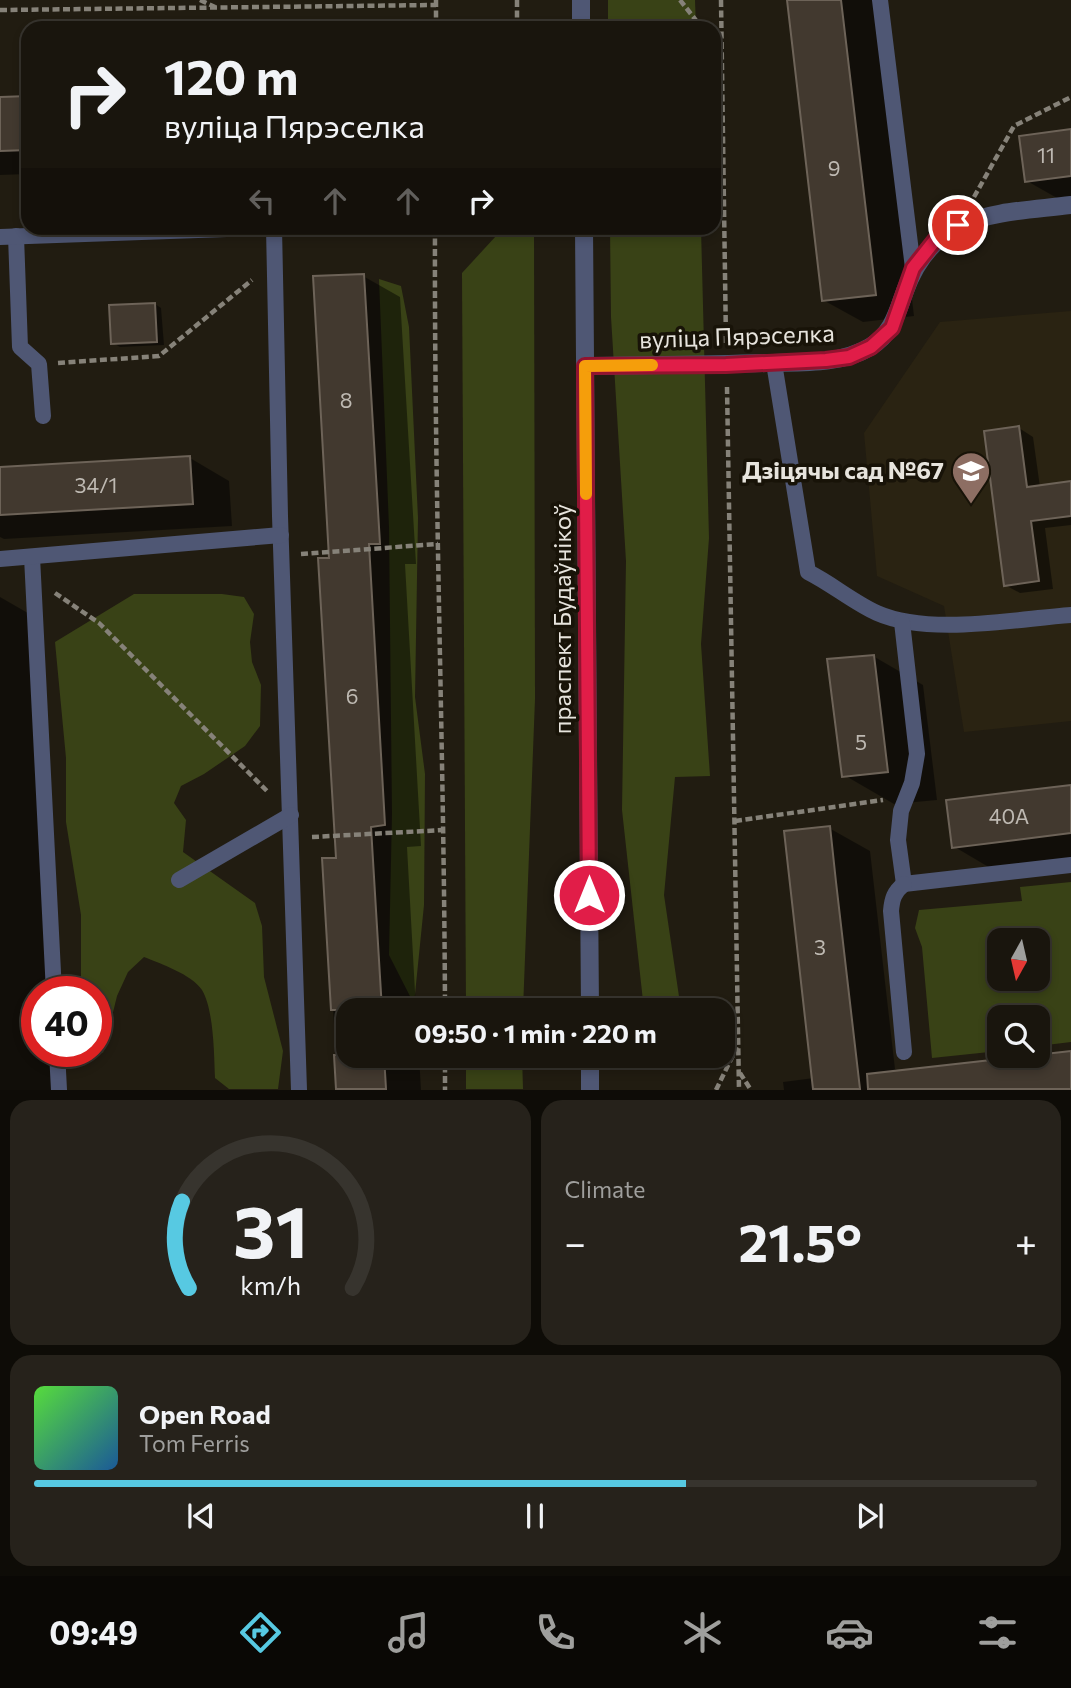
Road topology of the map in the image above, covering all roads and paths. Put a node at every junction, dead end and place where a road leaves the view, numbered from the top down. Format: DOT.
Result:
graph roads {
  1 [pos="200,0"];
  2 [pos="517,0"];
  3 [pos="581,0"];
  4 [pos="680,0"];
  5 [pos="721,0"];
  6 [pos="880,0"];
  7 [pos="436,3"];
  8 [pos="216,8"];
  9 [pos="0,10"];
  10 [pos="436,21"];
  11 [pos="517,21"];
  12 [pos="581,21"];
  13 [pos="696,21"];
  14 [pos="722,54"];
  15 [pos="1071,97"];
  16 [pos="1071,205"];
  17 [pos="958,225"];
  18 [pos="39,235"];
  19 [pos="274,235"];
  20 [pos="435,235"];
  21 [pos="584,235"];
  22 [pos="8,236"];
  23 [pos="275,261"];
  24 [pos="913,268"];
  25 [pos="774,363"];
  26 [pos="39,364"];
  27 [pos="726,365"];
  28 [pos="585,366"];
  29 [pos="43,416"];
  30 [pos="281,535"];
  31 [pos="438,544"];
  32 [pos="282,556"];
  33 [pos="32,557"];
  34 [pos="0,559"];
  35 [pos="33,578"];
  36 [pos="1071,615"];
  37 [pos="902,622"];
  38 [pos="906,797"];
  39 [pos="291,815"];
  40 [pos="735,821"];
  41 [pos="444,830"];
  42 [pos="309,837"];
  43 [pos="1071,865"];
  44 [pos="179,880"];
  45 [pos="904,884"];
  46 [pos="53,976"];
  47 [pos="444,998"];
  48 [pos="590,998"];
  49 [pos="738,1046"];
  50 [pos="904,1052"];
  51 [pos="58,1067"];
  52 [pos="445,1068"];
  53 [pos="590,1068"];
  54 [pos="739,1070"];
  55 [pos="59,1090"];
  56 [pos="299,1090"];
  57 [pos="445,1090"];
  58 [pos="590,1090"];
  59 [pos="716,1090"];
  60 [pos="739,1090"];
  61 [pos="751,1090"];
  1 -- 8 [label="path"];
  2 -- 11 [label="path"];
  3 -- 12 [label="street"];
  4 -- 13 [label="path"];
  5 -- 14 [label="path"];
  6 -- 24 [label="lane"];
  7 -- 8 [label="path"];
  7 -- 10 [label="path"];
  8 -- 9 [label="path"];
  14 -- 27 [label="path"];
  15 -- 17 [label="path"];
  16 -- 17 [label="street, вуліца Пярэселка"];
  17 -- 24 [label="street, вуліца Пярэселка"];
  18 -- 22 [label="lane"];
  19 -- 23 [label="lane"];
  20 -- 31 [label="path"];
  21 -- 28 [label="street, праспект Будаўнікоў"];
  22 -- 26 [label="lane"];
  23 -- 26 [label="path"];
  23 -- 30 [label="lane"];
  24 -- 25 [label="street, вуліца Пярэселка"];
  25 -- 27 [label="street, вуліца Пярэселка"];
  25 -- 37 [label="lane"];
  26 -- 29 [label="lane"];
  27 -- 28 [label="street, вуліца Пярэселка"];
  27 -- 40 [label="path"];
  28 -- 48 [label="street, праспект Будаўнікоў"];
  30 -- 32 [label="lane"];
  30 -- 33 [label="lane"];
  31 -- 32 [label="path"];
  31 -- 41 [label="path"];
  32 -- 39 [label="lane"];
  33 -- 34 [label="lane"];
  33 -- 35 [label="lane"];
  35 -- 39 [label="path"];
  35 -- 46 [label="lane"];
  36 -- 37 [label="lane"];
  37 -- 38 [label="lane"];
  38 -- 40 [label="path"];
  38 -- 45 [label="lane"];
  39 -- 44 [label="lane"];
  39 -- 56 [label="lane"];
  40 -- 49 [label="path"];
  41 -- 42 [label="path"];
  41 -- 47 [label="path"];
  43 -- 45 [label="lane"];
  45 -- 50 [label="lane"];
  49 -- 54 [label="path"];
  49 -- 59 [label="path"];
  51 -- 55 [label="lane"];
  52 -- 57 [label="path"];
  53 -- 58 [label="street"];
  54 -- 60 [label="path"];
  54 -- 61 [label="path"];
}
